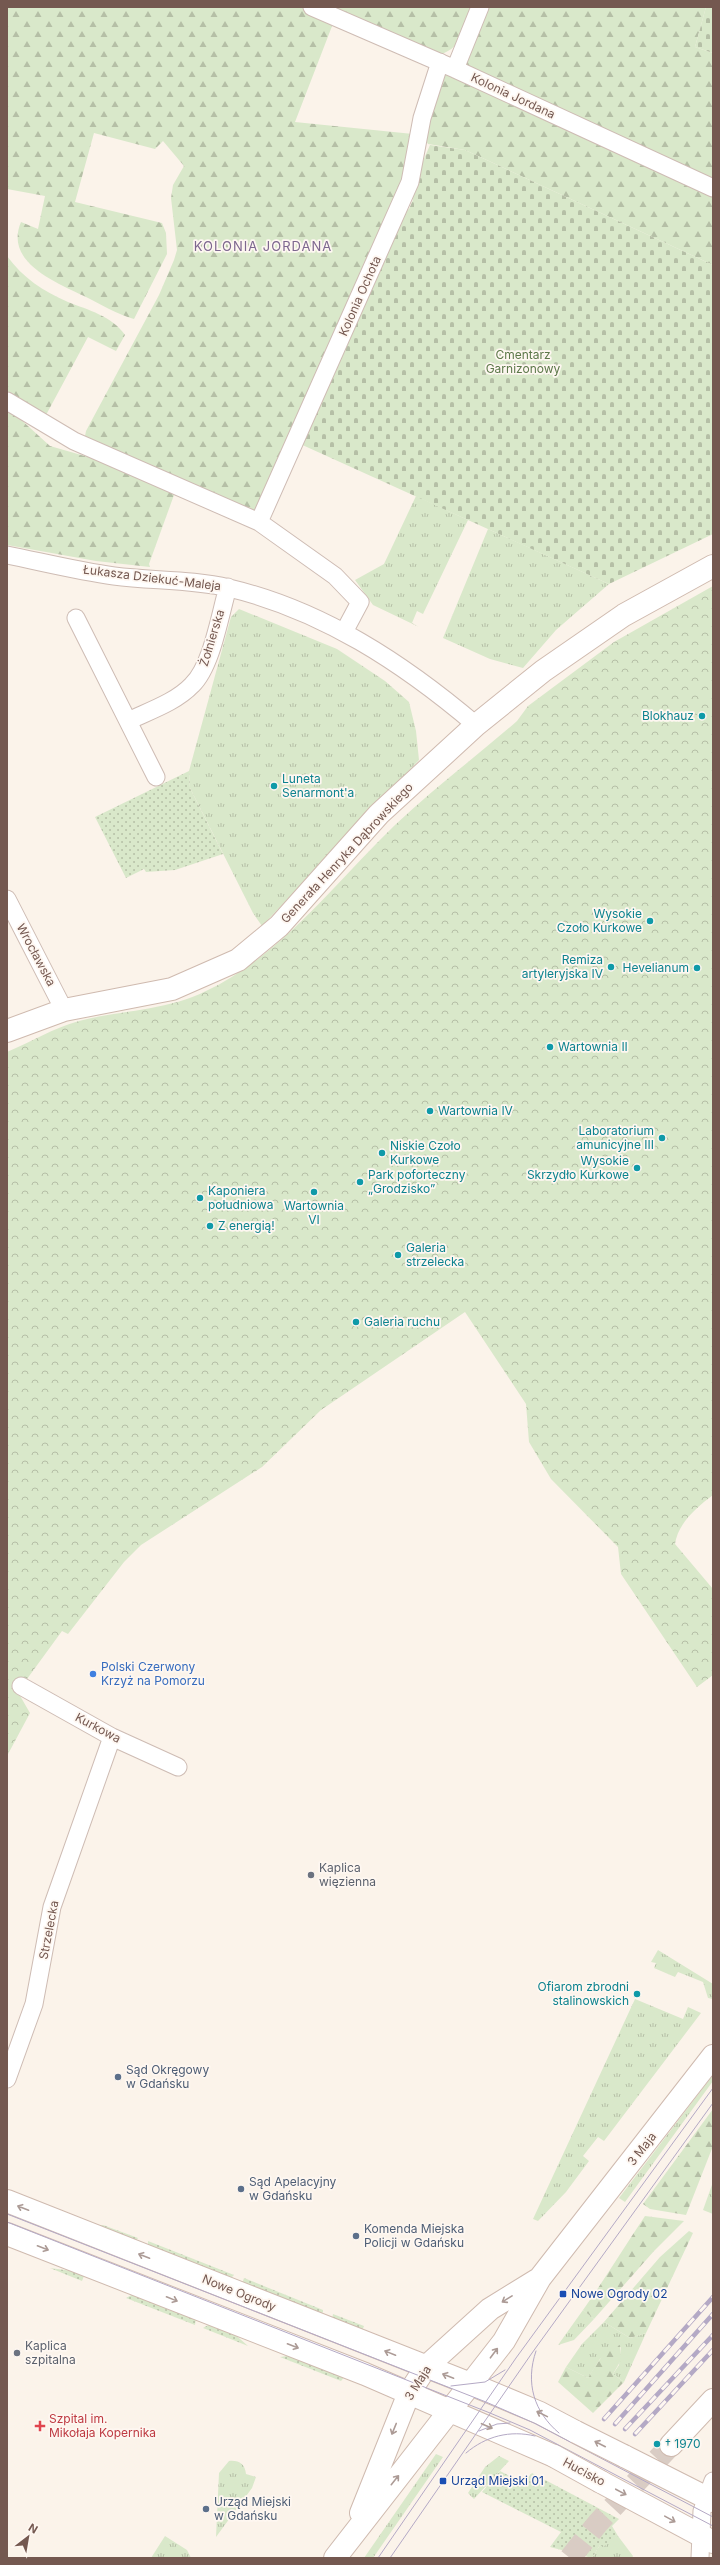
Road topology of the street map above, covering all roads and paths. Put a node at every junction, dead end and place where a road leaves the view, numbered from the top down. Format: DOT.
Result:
graph roads {
  1 [pos="312,7"];
  2 [pos="480,7"];
  3 [pos="447,65"];
  4 [pos="713,188"];
  5 [pos="7,401"];
  6 [pos="259,522"];
  7 [pos="7,555"];
  8 [pos="713,566"];
  9 [pos="228,587"];
  10 [pos="76,618"];
  11 [pos="344,632"];
  12 [pos="128,722"];
  13 [pos="476,725"];
  14 [pos="156,777"];
  15 [pos="7,899"];
  16 [pos="64,1010"];
  17 [pos="7,1031"];
  18 [pos="20,1686"];
  19 [pos="112,1737"];
  20 [pos="178,1767"];
  21 [pos="713,2056"];
  22 [pos="7,2079"];
  23 [pos="7,2202"];
  24 [pos="7,2234"];
  25 [pos="540,2278"];
  26 [pos="426,2367"];
  27 [pos="470,2384"];
  28 [pos="409,2393"];
  29 [pos="713,2400"];
  30 [pos="451,2411"];
  31 [pos="671,2445"];
  32 [pos="711,2493"];
  33 [pos="353,2532"];
  34 [pos="706,2539"];
  35 [pos="335,2558"];
  36 [pos="700,2558"];
  1 -- 3 [label="street, Kolonia Jordana"];
  2 -- 3 [label="street, Kolonia Ochota"];
  3 -- 4 [label="street, Kolonia Jordana"];
  3 -- 6 [label="street, Kolonia Ochota"];
  5 -- 6 [label="street"];
  6 -- 11 [label="street"];
  7 -- 9 [label="street, Łukasza Dziekuć-Maleja"];
  8 -- 13 [label="main road, Generała Henryka Dąbrowskiego"];
  9 -- 11 [label="street, Łukasza Dziekuć-Maleja"];
  9 -- 12 [label="street, Żołnierska"];
  10 -- 12 [label="street"];
  11 -- 13 [label="street, Łukasza Dziekuć-Maleja"];
  12 -- 14 [label="street"];
  13 -- 16 [label="main road, Generała Henryka Dąbrowskiego"];
  15 -- 16 [label="street, Wrocławska"];
  16 -- 17 [label="main road, Generała Henryka Dąbrowskiego"];
  18 -- 19 [label="street, Kurkowa"];
  19 -- 20 [label="street, Kurkowa"];
  19 -- 22 [label="street, Strzelecka"];
  21 -- 25 [label="main road, 3 Maja"];
  26 -- 23 [label="main road, Nowe Ogrody, one-way"];
  24 -- 28 [label="main road, one-way"];
  25 -- 26 [label="main road, 3 Maja, one-way"];
  27 -- 25 [label="main road, 3 Maja, one-way"];
  27 -- 26 [label="main road, Nowe Ogrody, one-way"];
  26 -- 28 [label="main road, 3 Maja"];
  27 -- 30 [label="main road, 3 Maja"];
  32 -- 27 [label="main road, one-way, bridge"];
  28 -- 30 [label="main road"];
  28 -- 33 [label="main road, 3 Maja, one-way"];
  29 -- 31 [label="main road"];
  33 -- 30 [label="main road, 3 Maja, one-way"];
  30 -- 34 [label="main road, Hucisko, one-way, bridge"];
  32 -- 34 [label="street"];
  33 -- 35 [label="main road, 3 Maja"];
  34 -- 36 [label="street"];
}
